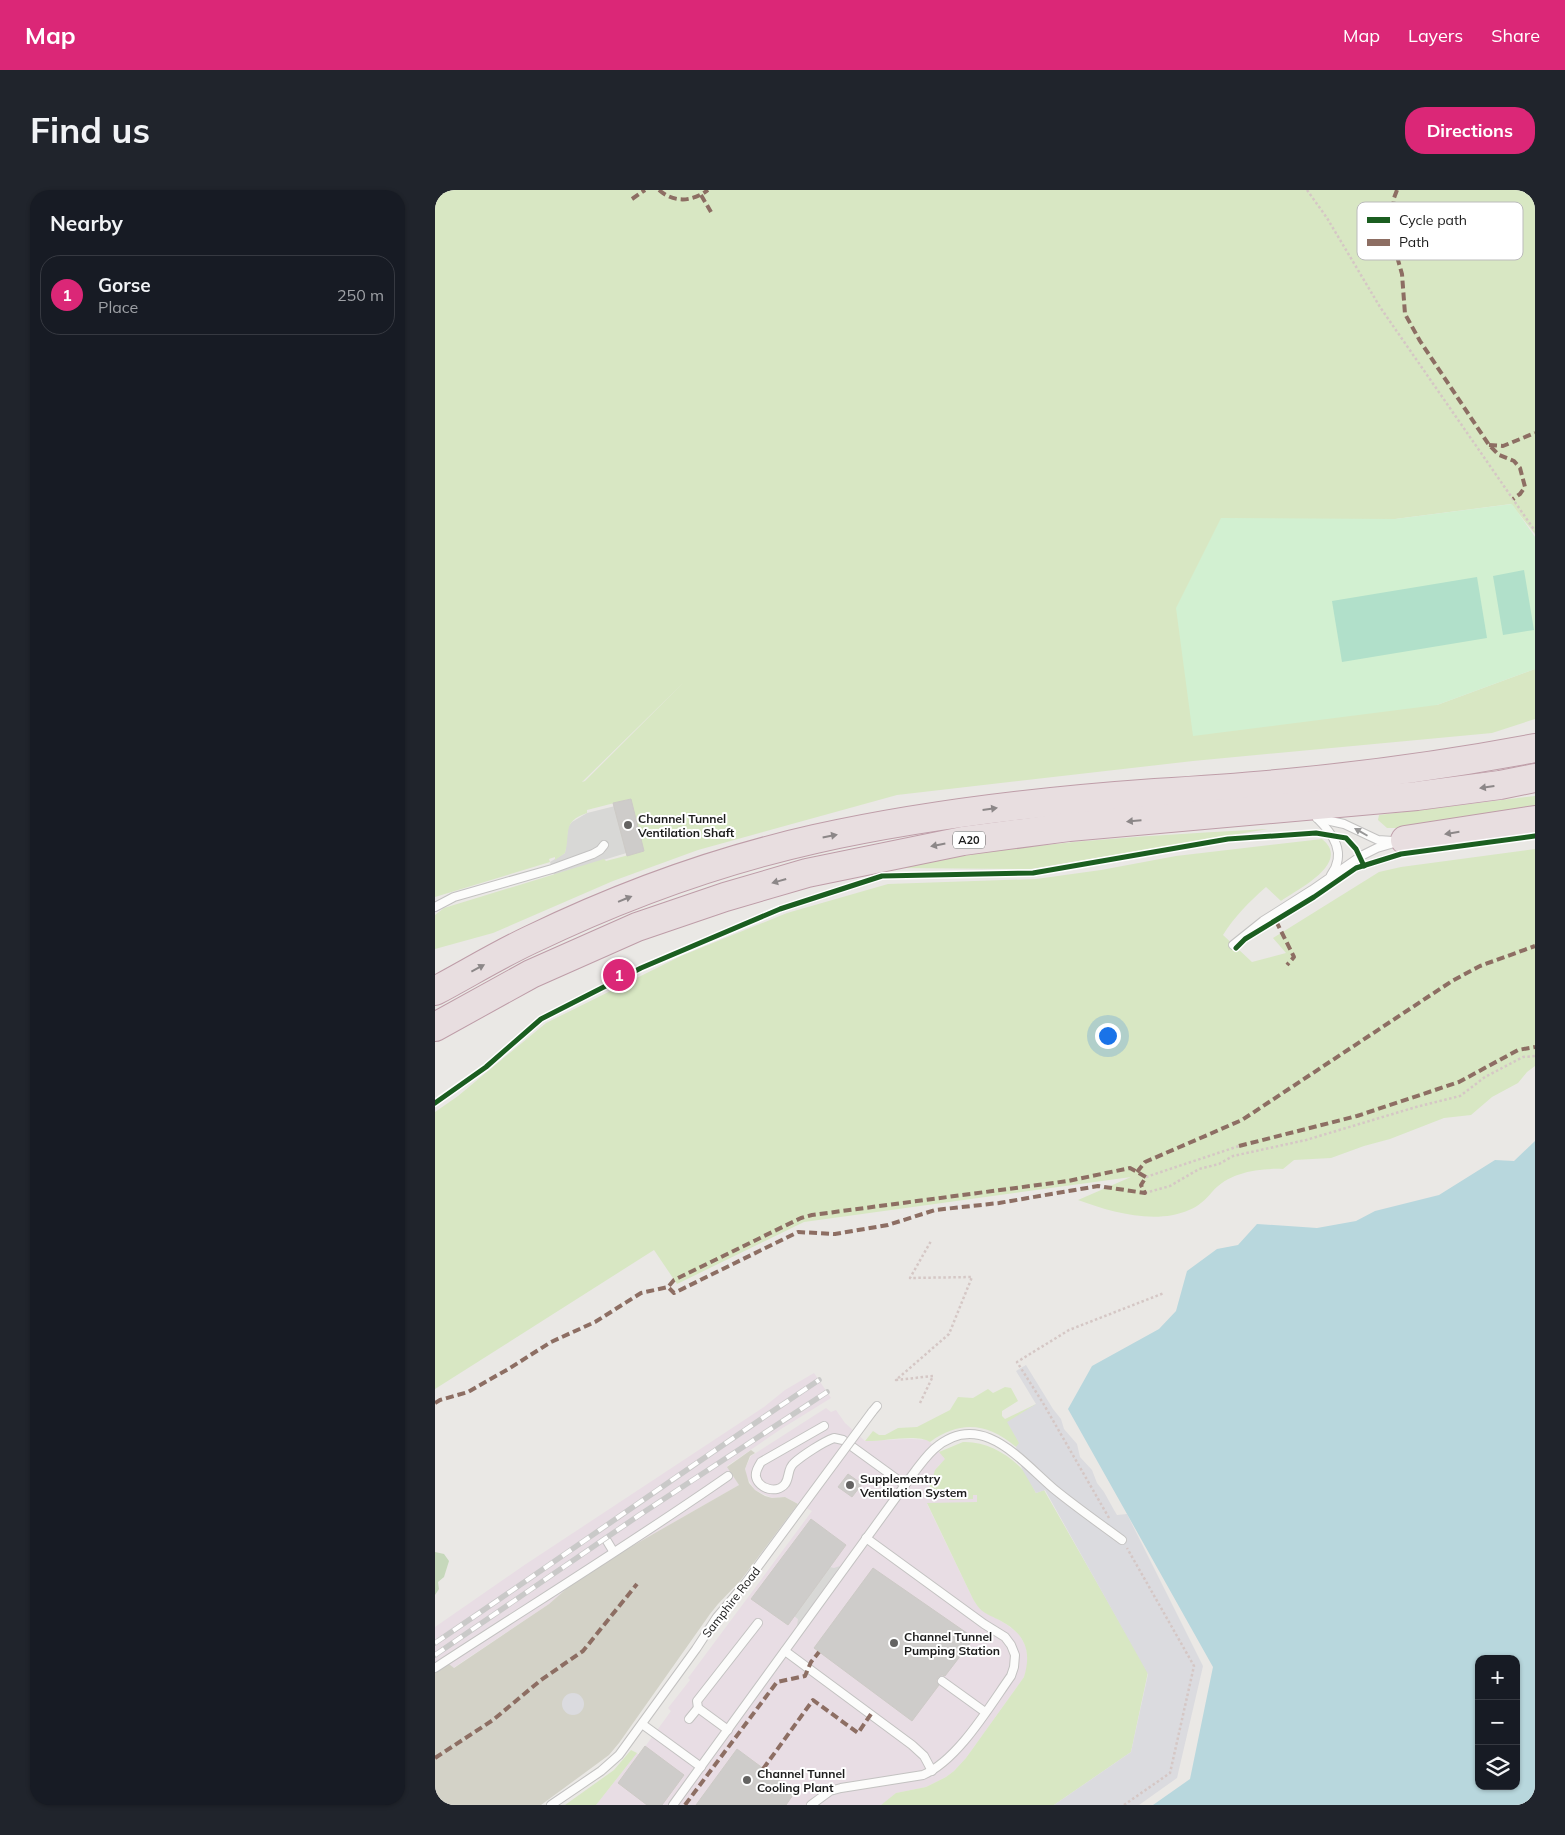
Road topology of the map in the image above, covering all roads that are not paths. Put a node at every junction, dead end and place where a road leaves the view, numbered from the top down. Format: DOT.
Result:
graph roads {
  1 [pos="1535,748"];
  2 [pos="1535,778"];
  3 [pos="1172,818"];
  4 [pos="1317,818"];
  5 [pos="1535,820"];
  6 [pos="1405,840"];
  7 [pos="604,845"];
  8 [pos="1322,883"];
  9 [pos="435,907"];
  10 [pos="1233,945"];
  11 [pos="435,992"];
  12 [pos="435,1027"];
  13 [pos="875,1409"];
  14 [pos="824,1426"];
  15 [pos="728,1476"];
  16 [pos="905,1485"];
  17 [pos="866,1538"];
  18 [pos="1122,1540"];
  19 [pos="607,1541"];
  20 [pos="613,1552"];
  21 [pos="758,1623"];
  22 [pos="785,1651"];
  23 [pos="435,1668"];
  24 [pos="942,1681"];
  25 [pos="698,1708"];
  26 [pos="985,1712"];
  27 [pos="689,1719"];
  28 [pos="642,1724"];
  29 [pos="728,1730"];
  30 [pos="701,1767"];
  31 [pos="932,1771"];
  32 [pos="551,1805"];
  33 [pos="673,1805"];
  34 [pos="811,1805"];
  11 -- 1 [label="highway, A20, one-way"];
  2 -- 3 [label="highway, A20, one-way"];
  3 -- 4 [label="highway, A20"];
  3 -- 12 [label="highway, A20, one-way"];
  6 -- 4 [label="lane, one-way"];
  4 -- 8 [label="lane"];
  5 -- 6 [label="highway, one-way"];
  6 -- 8 [label="lane"];
  7 -- 9 [label="lane"];
  8 -- 10 [label="lane"];
  13 -- 28 [label="lane, Samphire Road, bridge"];
  14 -- 16 [label="lane"];
  15 -- 20 [label="lane"];
  16 -- 17 [label="lane"];
  16 -- 18 [label="lane"];
  17 -- 22 [label="lane"];
  17 -- 26 [label="lane"];
  19 -- 20 [label="lane"];
  20 -- 23 [label="lane"];
  21 -- 25 [label="lane"];
  22 -- 29 [label="lane"];
  22 -- 31 [label="lane"];
  24 -- 26 [label="lane"];
  25 -- 27 [label="lane"];
  25 -- 29 [label="lane"];
  26 -- 31 [label="lane"];
  28 -- 30 [label="lane"];
  28 -- 32 [label="lane, Samphire Road"];
  29 -- 30 [label="lane"];
  30 -- 33 [label="lane"];
  31 -- 34 [label="lane"];
}
